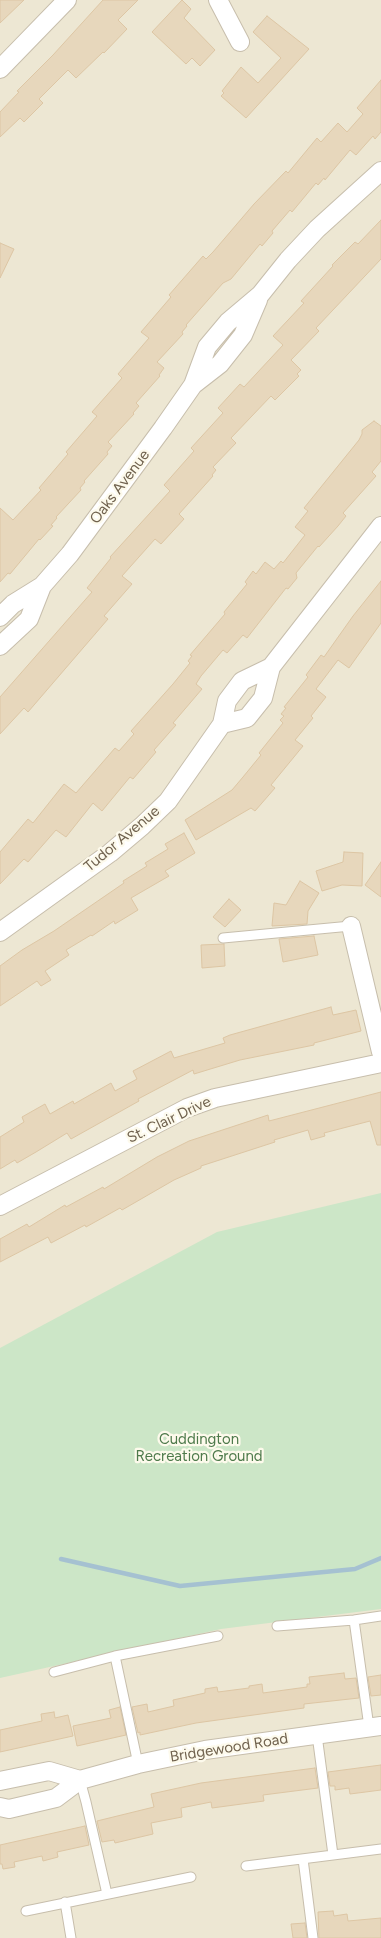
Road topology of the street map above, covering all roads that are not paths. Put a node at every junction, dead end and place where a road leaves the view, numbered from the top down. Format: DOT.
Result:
graph roads {
  1 [pos="68,0"];
  2 [pos="218,0"];
  3 [pos="240,42"];
  4 [pos="0,69"];
  5 [pos="381,171"];
  6 [pos="381,526"];
  7 [pos="42,586"];
  8 [pos="0,617"];
  9 [pos="0,646"];
  10 [pos="271,667"];
  11 [pos="222,724"];
  12 [pos="351,926"];
  13 [pos="0,932"];
  14 [pos="223,938"];
  15 [pos="381,1052"];
  16 [pos="381,1062"];
  17 [pos="0,1206"];
  18 [pos="381,1616"];
  19 [pos="354,1620"];
  20 [pos="277,1626"];
  21 [pos="218,1636"];
  22 [pos="115,1656"];
  23 [pos="54,1672"];
  24 [pos="375,1726"];
  25 [pos="317,1735"];
  26 [pos="138,1764"];
  27 [pos="80,1780"];
  28 [pos="0,1782"];
  29 [pos="0,1807"];
  30 [pos="381,1849"];
  31 [pos="332,1855"];
  32 [pos="303,1859"];
  33 [pos="246,1866"];
  34 [pos="191,1877"];
  35 [pos="107,1894"];
  36 [pos="65,1902"];
  37 [pos="26,1911"];
  38 [pos="72,1938"];
  39 [pos="313,1938"];
  1 -- 4 [label="street"];
  2 -- 3 [label="street"];
  5 -- 7 [label="street, Oaks Avenue"];
  6 -- 10 [label="street, Tudor Avenue"];
  7 -- 8 [label="street, Oaks Avenue"];
  7 -- 9 [label="street, Oaks Avenue"];
  10 -- 11 [label="street, Tudor Avenue"];
  10 -- 11 [label="street, Tudor Avenue"];
  11 -- 13 [label="street, Tudor Avenue"];
  12 -- 14 [label="lane"];
  12 -- 15 [label="street"];
  16 -- 17 [label="street, St. Clair Drive"];
  18 -- 19 [label="lane"];
  19 -- 20 [label="lane"];
  19 -- 24 [label="lane"];
  21 -- 22 [label="lane"];
  22 -- 23 [label="lane"];
  22 -- 26 [label="lane"];
  24 -- 25 [label="street, Bridgewood Road"];
  25 -- 26 [label="street, Bridgewood Road"];
  25 -- 31 [label="lane"];
  26 -- 27 [label="street, Bridgewood Road"];
  27 -- 28 [label="street"];
  27 -- 29 [label="street, Bridgewood Road"];
  27 -- 35 [label="lane"];
  30 -- 31 [label="lane"];
  31 -- 32 [label="lane"];
  32 -- 33 [label="lane"];
  32 -- 39 [label="lane"];
  34 -- 35 [label="lane"];
  35 -- 36 [label="lane"];
  36 -- 37 [label="lane"];
  36 -- 38 [label="lane"];
}
